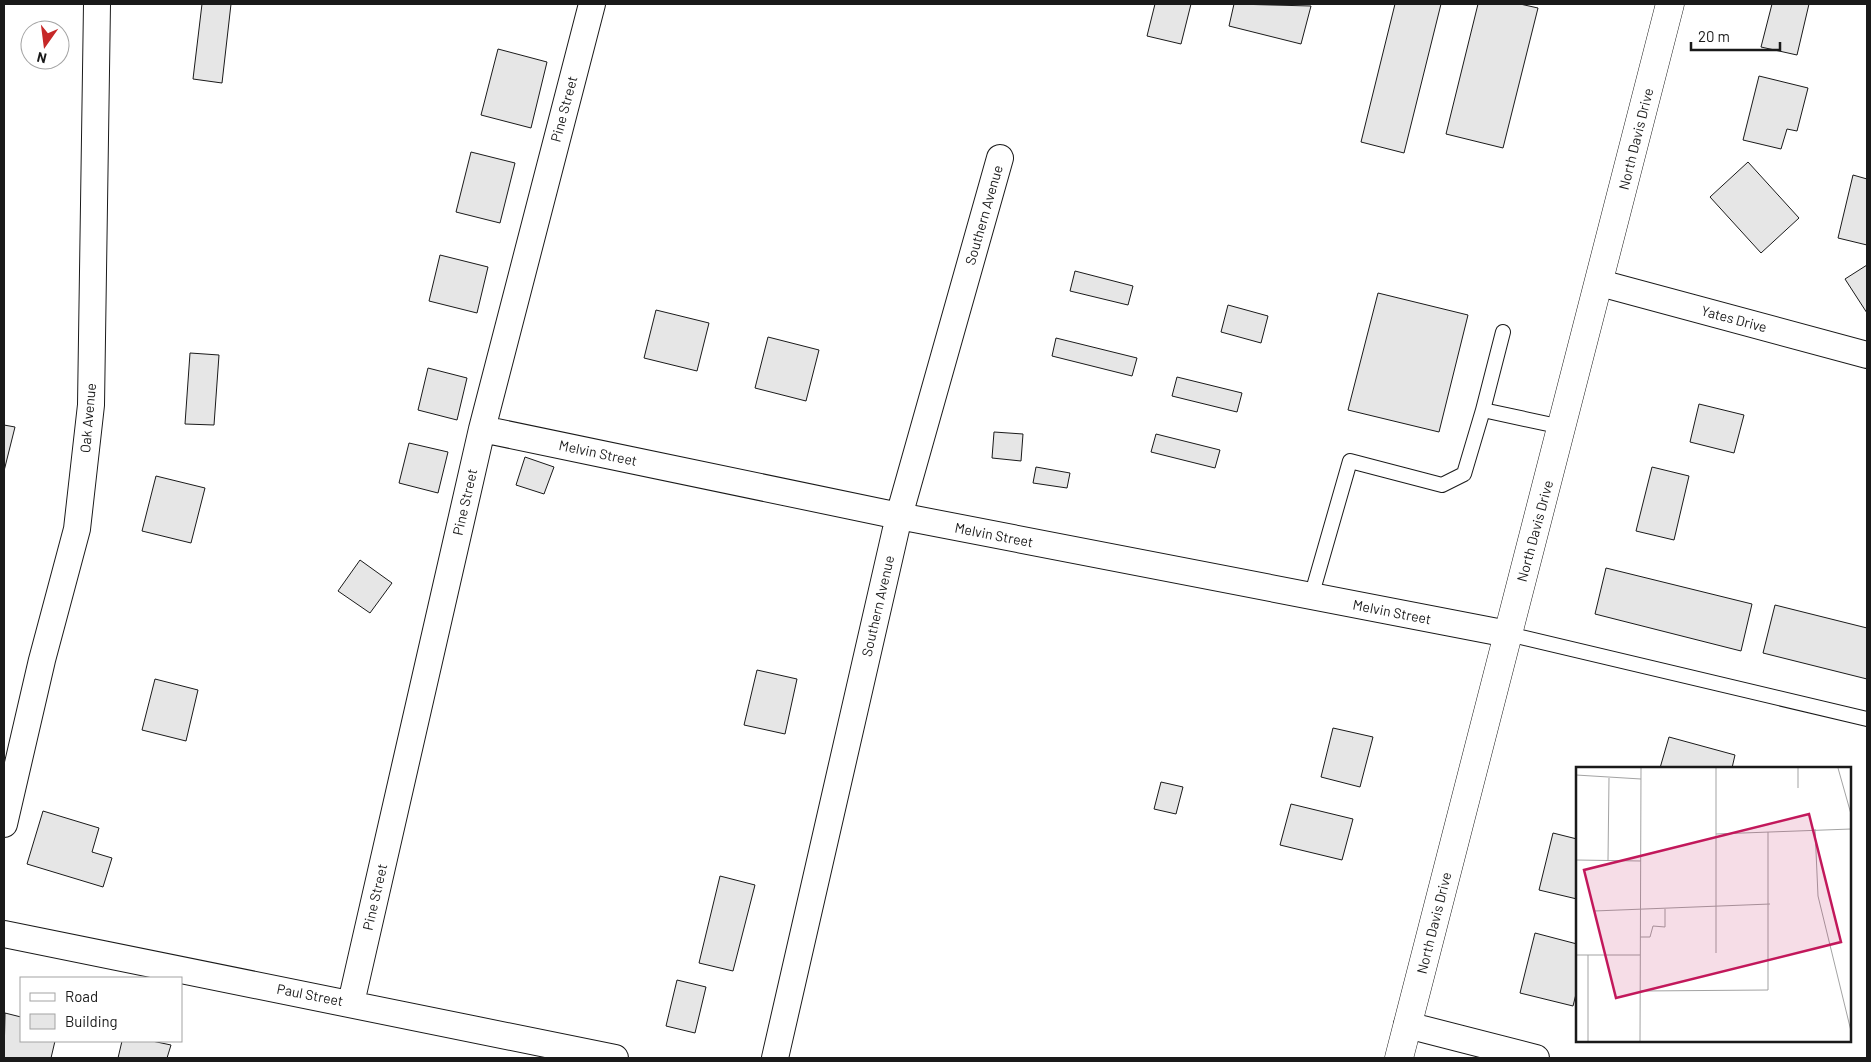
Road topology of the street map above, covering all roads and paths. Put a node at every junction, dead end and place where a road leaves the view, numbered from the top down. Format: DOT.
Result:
graph roads {
  1 [pos="97,4"];
  2 [pos="592,4"];
  3 [pos="1669,4"];
  4 [pos="1000,158"];
  5 [pos="1600,283"];
  6 [pos="1503,332"];
  7 [pos="1867,354"];
  8 [pos="1483,410"];
  9 [pos="1562,427"];
  10 [pos="482,429"];
  11 [pos="899,516"];
  12 [pos="1311,597"];
  13 [pos="1508,634"];
  14 [pos="1867,719"];
  15 [pos="4,824"];
  16 [pos="4,934"];
  17 [pos="351,1003"];
  18 [pos="1407,1026"];
  19 [pos="615,1058"];
  20 [pos="775,1058"];
  21 [pos="1399,1058"];
  22 [pos="1536,1058"];
  1 -- 15 [label="street, Oak Avenue"];
  2 -- 10 [label="street, Pine Street"];
  3 -- 5 [label="main road, North Davis Drive"];
  4 -- 11 [label="street, Southern Avenue"];
  5 -- 7 [label="street, Yates Drive"];
  5 -- 9 [label="main road, North Davis Drive"];
  6 -- 8 [label="lane"];
  8 -- 9 [label="lane"];
  8 -- 12 [label="lane"];
  9 -- 13 [label="main road, North Davis Drive"];
  10 -- 11 [label="street, Melvin Street"];
  10 -- 17 [label="street, Pine Street"];
  11 -- 12 [label="street, Melvin Street"];
  11 -- 20 [label="street, Southern Avenue"];
  12 -- 13 [label="street, Melvin Street"];
  13 -- 14 [label="lane"];
  13 -- 18 [label="main road, North Davis Drive"];
  16 -- 17 [label="street, Paul Street"];
  17 -- 19 [label="street, Paul Street"];
  18 -- 21 [label="main road, North Davis Drive"];
  18 -- 22 [label="street"];
}
